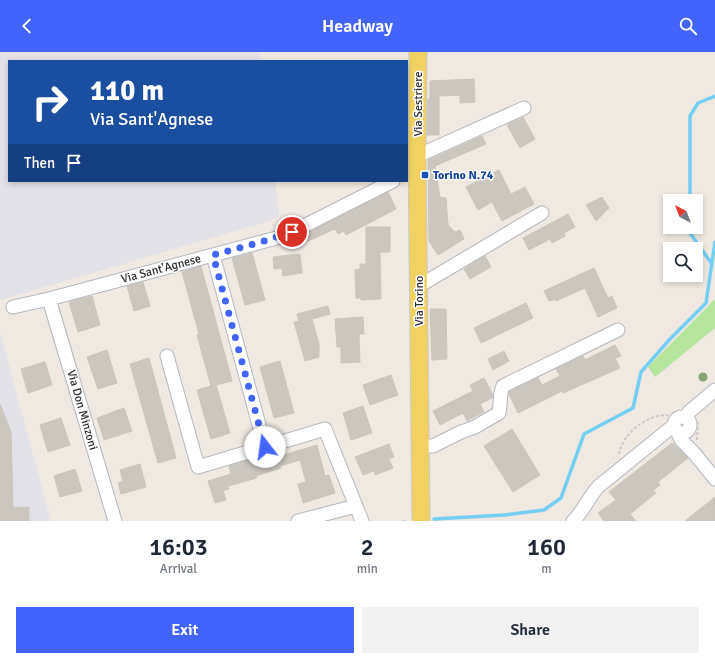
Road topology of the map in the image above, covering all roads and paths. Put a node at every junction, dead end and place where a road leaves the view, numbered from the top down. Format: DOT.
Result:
graph roads {
  1 [pos="418,52"];
  2 [pos="524,108"];
  3 [pos="414,167"];
  4 [pos="391,182"];
  5 [pos="542,213"];
  6 [pos="213,255"];
  7 [pos="419,286"];
  8 [pos="49,299"];
  9 [pos="13,307"];
  10 [pos="618,330"];
  11 [pos="167,356"];
  12 [pos="715,390"];
  13 [pos="681,427"];
  14 [pos="420,446"];
  15 [pos="265,447"];
  16 [pos="715,479"];
  17 [pos="356,506"];
  18 [pos="115,521"];
  19 [pos="298,521"];
  20 [pos="362,521"];
  21 [pos="402,521"];
  22 [pos="406,521"];
  23 [pos="421,521"];
  24 [pos="573,521"];
  1 -- 3 [label="main road, Via Sestriere"];
  2 -- 3 [label="street"];
  3 -- 7 [label="main road, Via Torino"];
  4 -- 6 [label="street, Via Sant'Agnese"];
  5 -- 7 [label="street"];
  6 -- 8 [label="street, Via Sant'Agnese"];
  6 -- 15 [label="street"];
  7 -- 14 [label="main road, Via Torino"];
  8 -- 9 [label="street, Via Sant'Agnese"];
  8 -- 18 [label="street, Via Don Minzoni"];
  10 -- 14 [label="street"];
  11 -- 15 [label="street"];
  12 -- 13 [label="street"];
  13 -- 16 [label="street"];
  13 -- 24 [label="street"];
  14 -- 23 [label="main road, Via Torino"];
  15 -- 17 [label="street"];
  17 -- 19 [label="street"];
  17 -- 20 [label="street"];
  21 -- 22 [label="path"];
}
